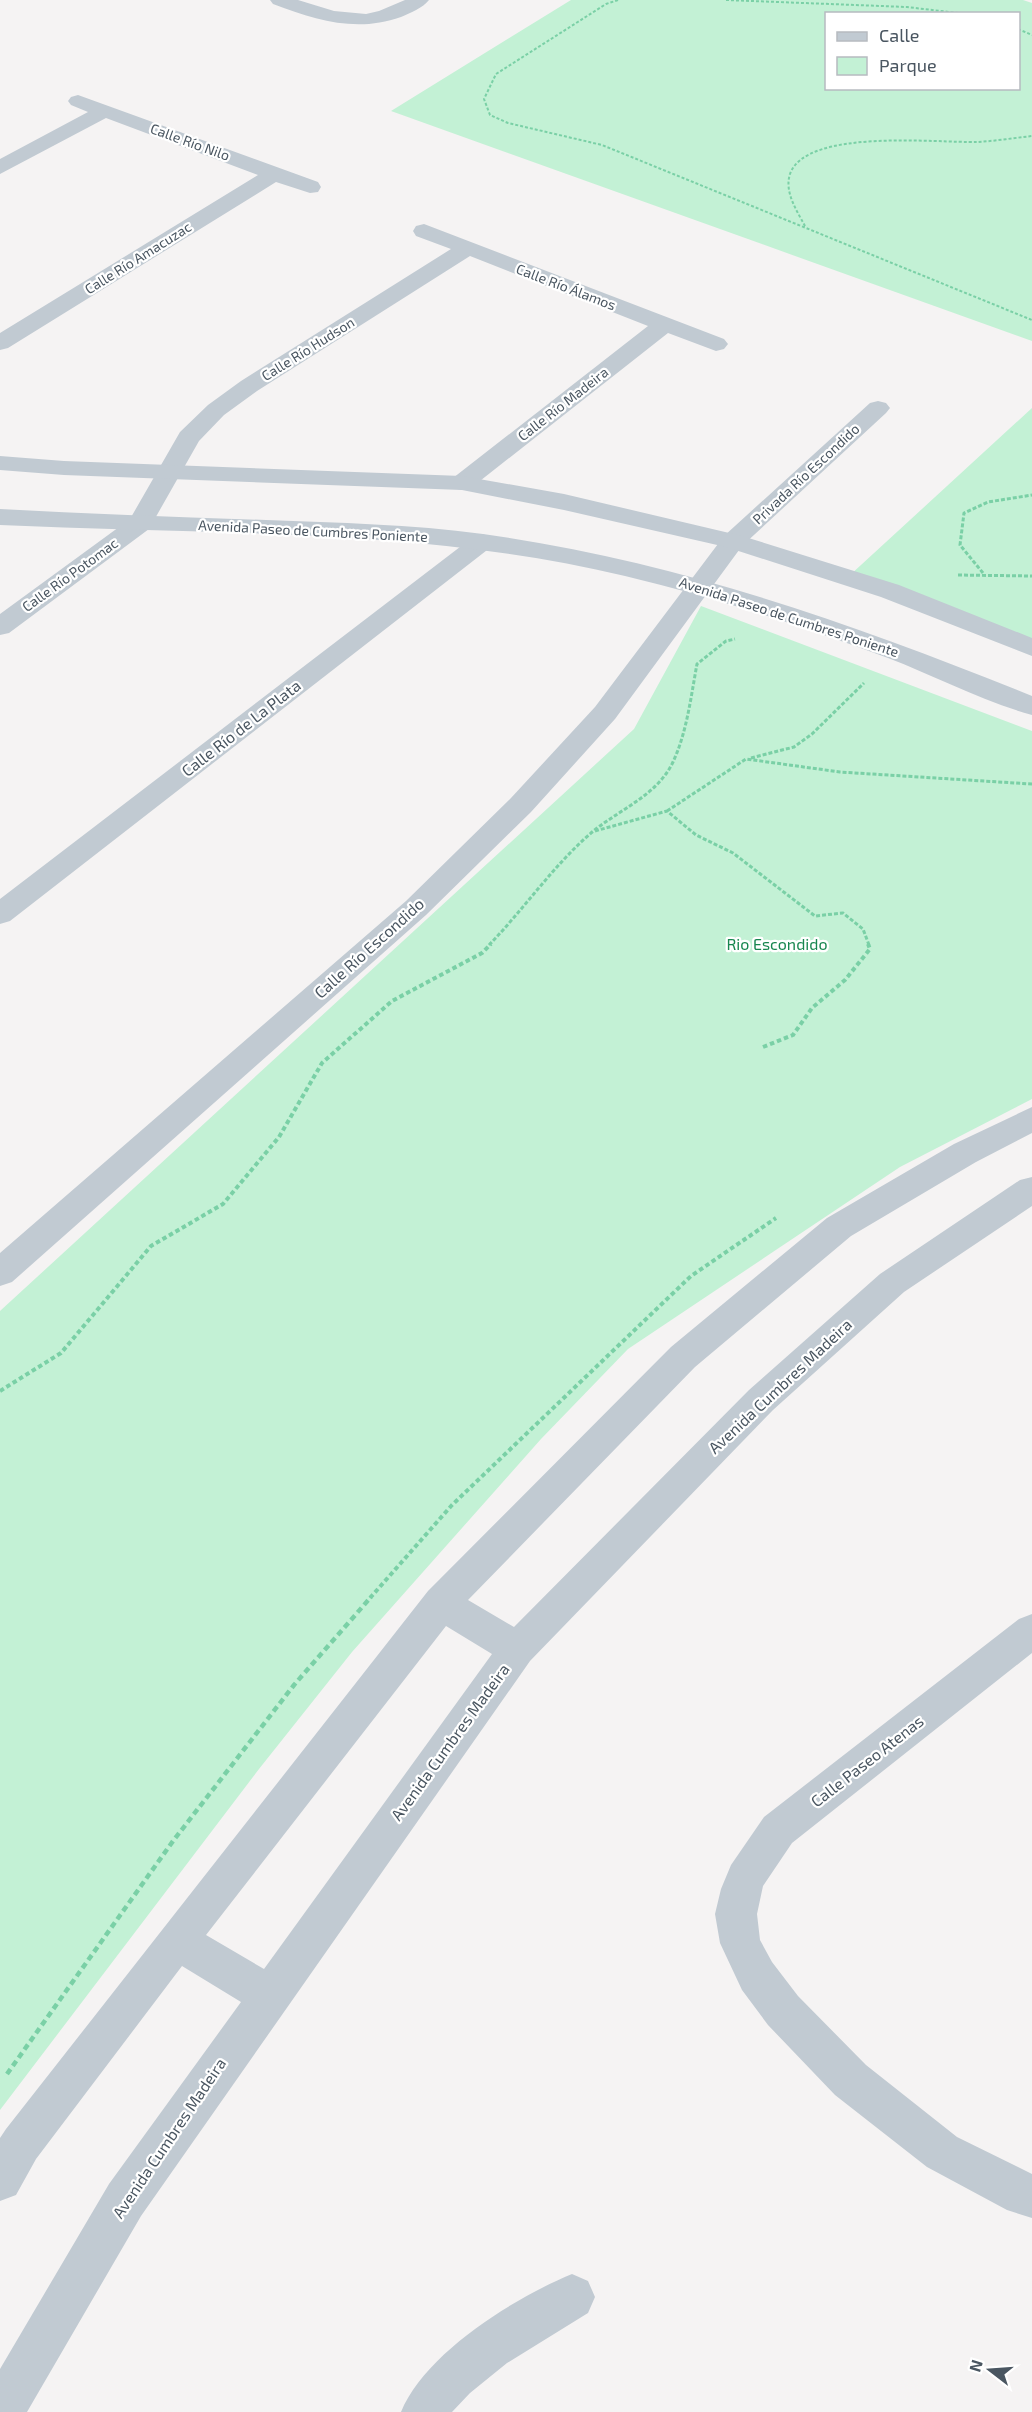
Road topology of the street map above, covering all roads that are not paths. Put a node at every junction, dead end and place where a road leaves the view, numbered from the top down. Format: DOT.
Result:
graph roads {
  1 [pos="280,0"];
  2 [pos="418,0"];
  3 [pos="78,101"];
  4 [pos="104,111"];
  5 [pos="0,168"];
  6 [pos="276,173"];
  7 [pos="310,186"];
  8 [pos="424,231"];
  9 [pos="468,249"];
  10 [pos="664,325"];
  11 [pos="0,344"];
  12 [pos="716,344"];
  13 [pos="878,408"];
  14 [pos="0,463"];
  15 [pos="168,472"];
  16 [pos="462,483"];
  17 [pos="0,517"];
  18 [pos="141,524"];
  19 [pos="733,541"];
  20 [pos="482,542"];
  21 [pos="698,585"];
  22 [pos="0,627"];
  23 [pos="1032,648"];
  24 [pos="1032,706"];
  25 [pos="0,914"];
  26 [pos="1032,1119"];
  27 [pos="1032,1189"];
  28 [pos="0,1273"];
  29 [pos="441,1603"];
  30 [pos="1032,1631"];
  31 [pos="517,1649"];
  32 [pos="177,1940"];
  33 [pos="268,1995"];
  34 [pos="0,2179"];
  35 [pos="1032,2196"];
  36 [pos="572,2297"];
  37 [pos="2,2412"];
  38 [pos="424,2412"];
  1 -- 2 [label="street"];
  3 -- 4 [label="street, Calle Río Nilo"];
  4 -- 5 [label="street"];
  4 -- 6 [label="street, Calle Río Nilo"];
  6 -- 7 [label="street, Calle Río Nilo"];
  6 -- 11 [label="street, Calle Río Amacuzac"];
  8 -- 9 [label="street, Calle Río Álamos"];
  9 -- 10 [label="street, Calle Río Álamos"];
  9 -- 15 [label="street, Calle Río Hudson"];
  10 -- 12 [label="street, Calle Río Álamos"];
  10 -- 16 [label="street, Calle Río Madeira"];
  13 -- 19 [label="street, Privada Río Escondido"];
  14 -- 15 [label="street"];
  15 -- 16 [label="street"];
  15 -- 18 [label="street, Calle Río Hudson"];
  16 -- 19 [label="street"];
  17 -- 18 [label="street, Avenida Paseo de Cumbres Poniente"];
  18 -- 20 [label="street, Avenida Paseo de Cumbres Poniente"];
  18 -- 22 [label="street, Calle Río Potomac"];
  19 -- 21 [label="street, Privada Río Escondido"];
  19 -- 23 [label="street"];
  20 -- 21 [label="street, Avenida Paseo de Cumbres Poniente"];
  20 -- 25 [label="street, Calle Río de La Plata"];
  21 -- 24 [label="street, Avenida Paseo de Cumbres Poniente"];
  21 -- 28 [label="street, Calle Río Escondido"];
  26 -- 29 [label="street"];
  27 -- 31 [label="street, Avenida Cumbres Madeira"];
  29 -- 31 [label="street"];
  29 -- 32 [label="street"];
  30 -- 35 [label="street, Calle Paseo Atenas"];
  31 -- 33 [label="street, Avenida Cumbres Madeira"];
  32 -- 33 [label="street"];
  32 -- 34 [label="street"];
  33 -- 37 [label="street, Avenida Cumbres Madeira"];
  36 -- 38 [label="street"];
}
